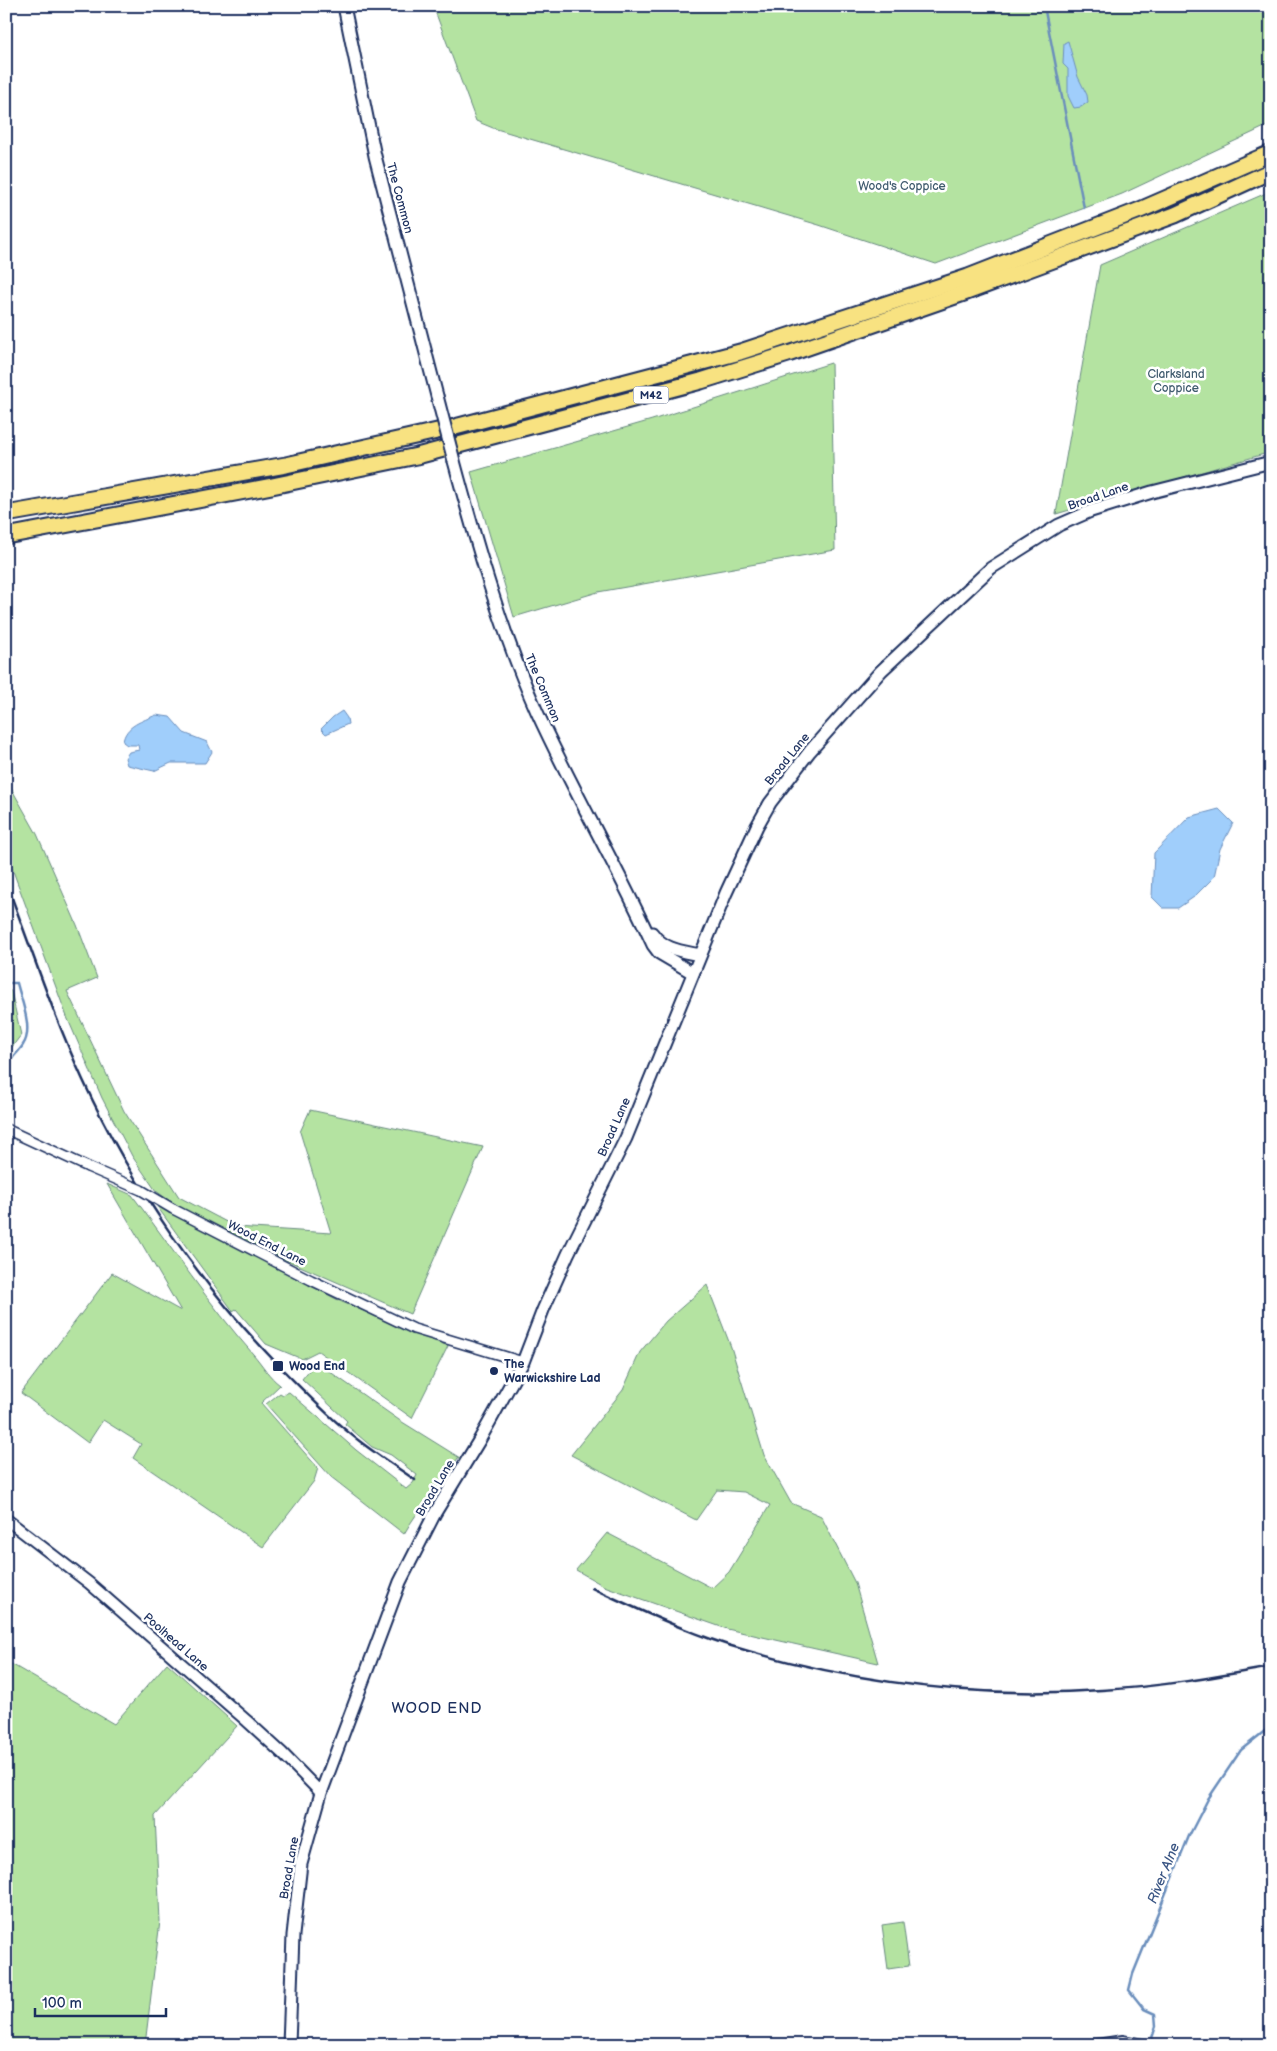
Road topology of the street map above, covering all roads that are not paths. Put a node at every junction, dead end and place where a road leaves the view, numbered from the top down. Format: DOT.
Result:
graph roads {
  1 [pos="344,6"];
  2 [pos="1271,153"];
  3 [pos="1271,171"];
  4 [pos="1271,462"];
  5 [pos="6,514"];
  6 [pos="6,536"];
  7 [pos="639,913"];
  8 [pos="700,955"];
  9 [pos="693,973"];
  10 [pos="6,1129"];
  11 [pos="523,1362"];
  12 [pos="6,1519"];
  13 [pos="321,1793"];
  14 [pos="290,2044"];
  15 [pos="1097,2045"];
  16 [pos="1143,2045"];
  1 -- 7 [label="main road, The Common, bridge"];
  2 -- 5 [label="highway, M42"];
  3 -- 6 [label="highway, M42"];
  4 -- 8 [label="main road, Broad Lane"];
  7 -- 8 [label="main road, The Common"];
  7 -- 9 [label="main road, The Common"];
  8 -- 9 [label="main road, Broad Lane"];
  9 -- 11 [label="main road, Broad Lane"];
  10 -- 11 [label="street, Wood End Lane, bridge"];
  11 -- 13 [label="main road, Broad Lane"];
  12 -- 13 [label="street, Poolhead Lane"];
  13 -- 14 [label="main road, Broad Lane"];
  15 -- 16 [label="street"];
}
